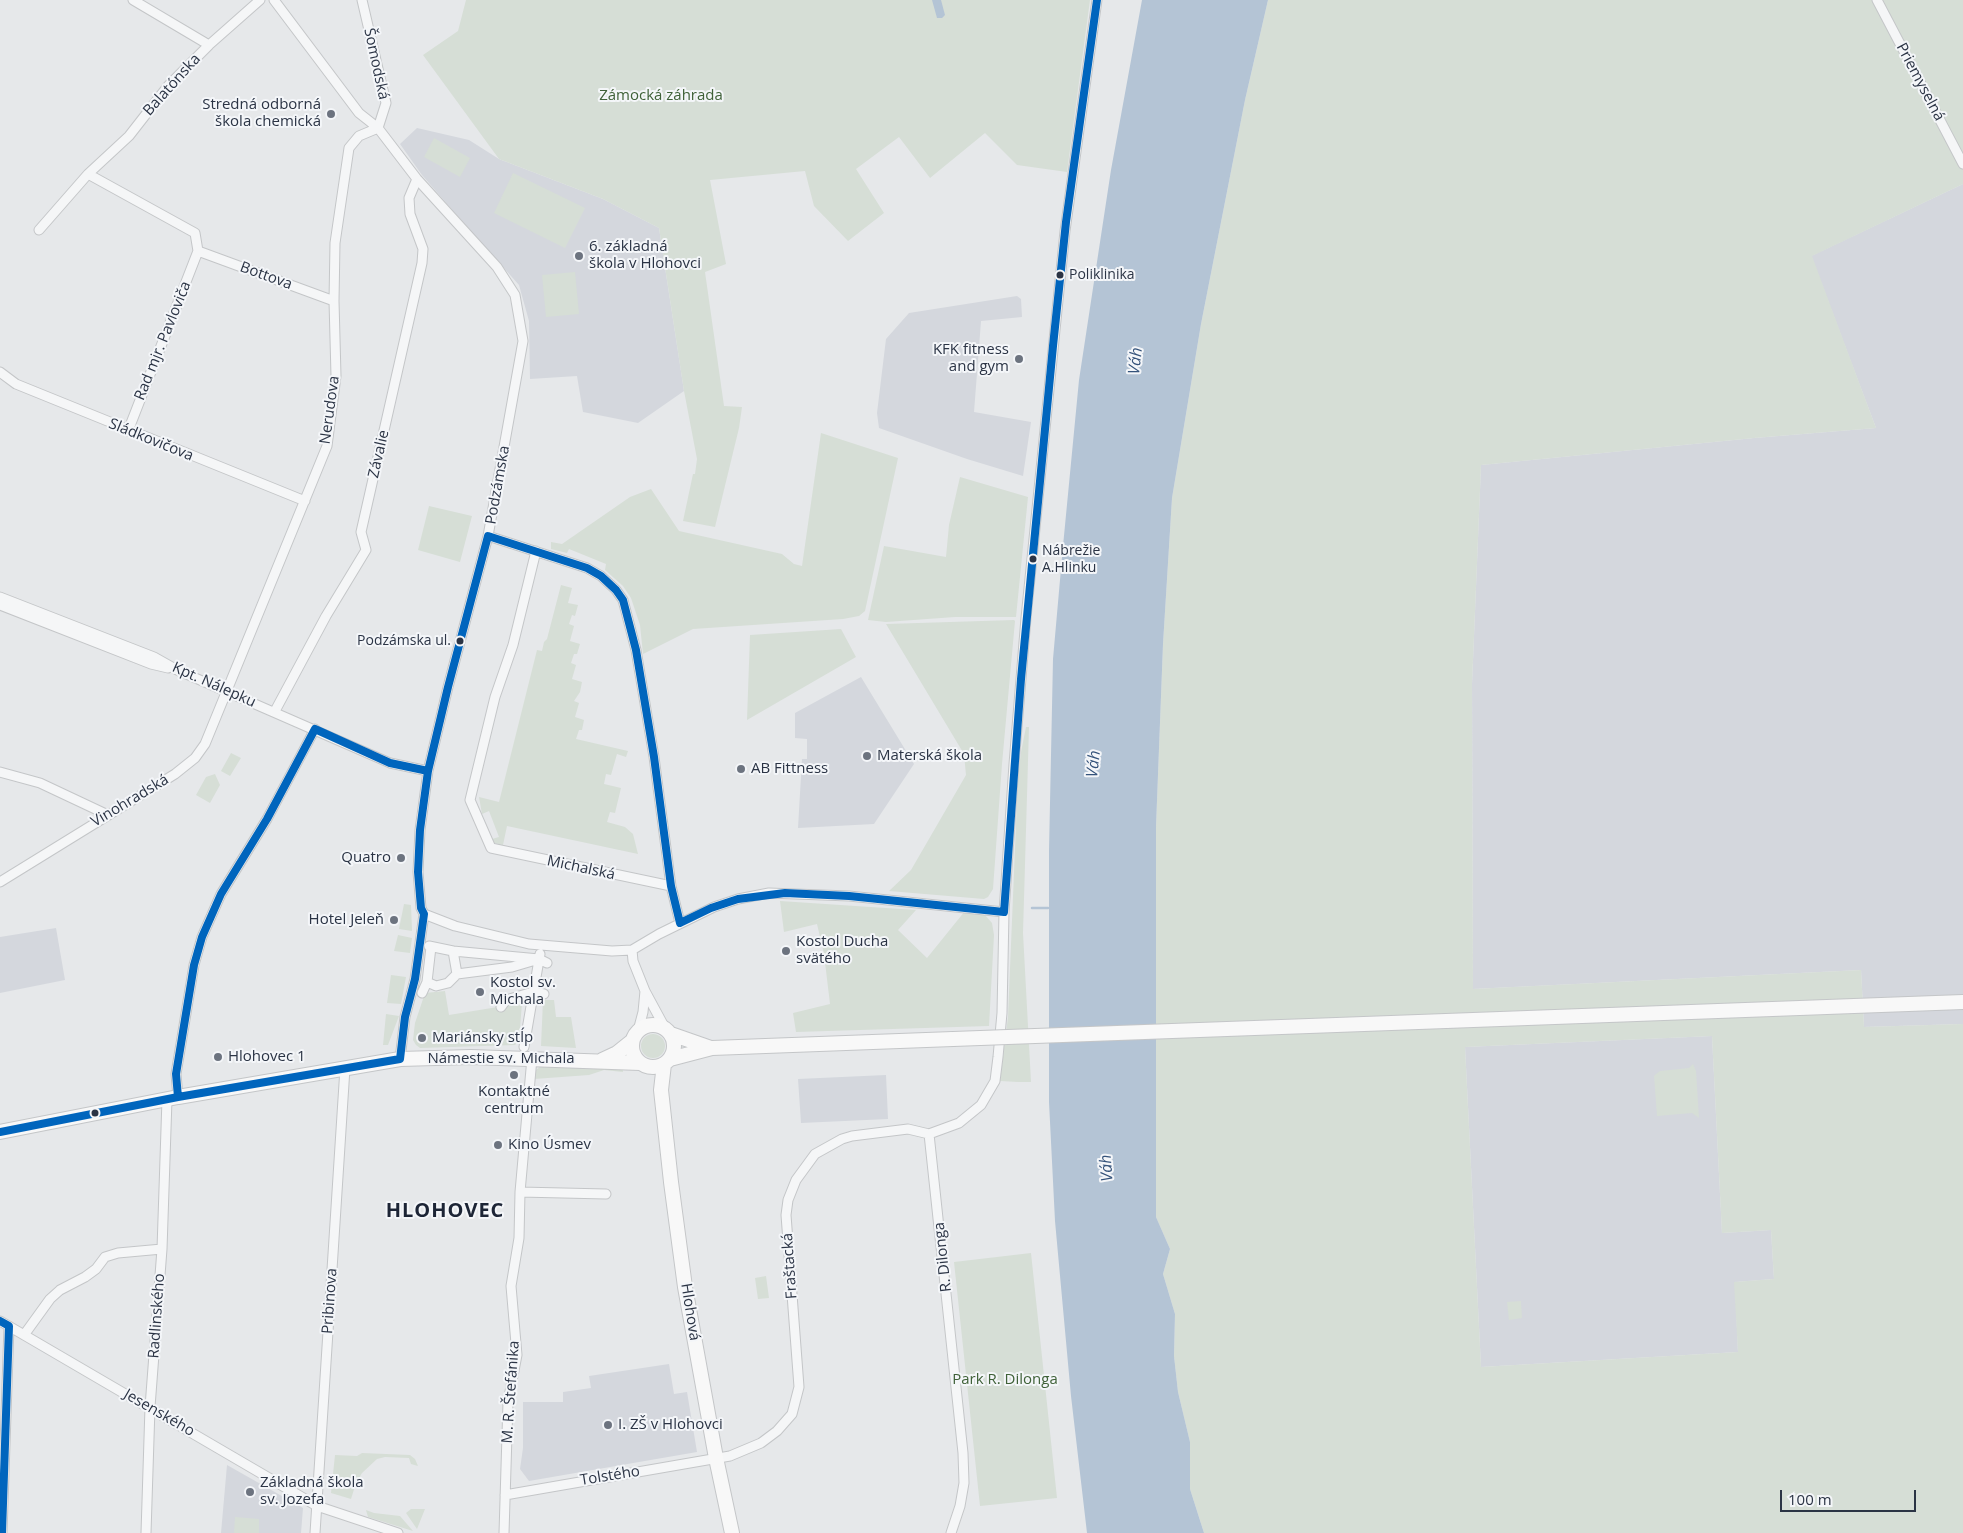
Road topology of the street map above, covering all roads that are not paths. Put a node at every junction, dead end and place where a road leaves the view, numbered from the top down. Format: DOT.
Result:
graph roads {
  1 [pos="133,0"];
  2 [pos="260,0"];
  3 [pos="274,0"];
  4 [pos="362,0"];
  5 [pos="1097,0"];
  6 [pos="1877,0"];
  7 [pos="209,45"];
  8 [pos="378,128"];
  9 [pos="1963,164"];
  10 [pos="88,174"];
  11 [pos="416,179"];
  12 [pos="38,230"];
  13 [pos="198,251"];
  14 [pos="334,301"];
  15 [pos="0,372"];
  16 [pos="128,430"];
  17 [pos="305,501"];
  18 [pos="488,536"];
  19 [pos="536,551"];
  20 [pos="0,597"];
  21 [pos="0,605"];
  22 [pos="177,670"];
  23 [pos="226,690"];
  24 [pos="275,711"];
  25 [pos="315,730"];
  26 [pos="428,771"];
  27 [pos="0,772"];
  28 [pos="108,814"];
  29 [pos="0,882"];
  30 [pos="671,886"];
  31 [pos="1004,912"];
  32 [pos="424,914"];
  33 [pos="680,923"];
  34 [pos="453,950"];
  35 [pos="632,950"];
  36 [pos="507,955"];
  37 [pos="542,959"];
  38 [pos="512,967"];
  39 [pos="457,974"];
  40 [pos="426,982"];
  41 [pos="645,991"];
  42 [pos="422,992"];
  43 [pos="534,992"];
  44 [pos="544,994"];
  45 [pos="1963,1002"];
  46 [pos="501,1007"];
  47 [pos="668,1031"];
  48 [pos="635,1036"];
  49 [pos="712,1048"];
  50 [pos="528,1053"];
  51 [pos="400,1059"];
  52 [pos="602,1060"];
  53 [pos="667,1061"];
  54 [pos="644,1065"];
  55 [pos="352,1067"];
  56 [pos="661,1090"];
  57 [pos="173,1098"];
  58 [pos="0,1132"];
  59 [pos="929,1134"];
  60 [pos="520,1192"];
  61 [pos="606,1194"];
  62 [pos="162,1249"];
  63 [pos="0,1321"];
  64 [pos="9,1326"];
  65 [pos="24,1335"];
  66 [pos="3,1399"];
  67 [pos="150,1407"];
  68 [pos="716,1458"];
  69 [pos="505,1495"];
  70 [pos="317,1506"];
  71 [pos="2,1533"];
  72 [pos="146,1533"];
  73 [pos="315,1533"];
  74 [pos="398,1533"];
  75 [pos="504,1533"];
  76 [pos="732,1533"];
  77 [pos="951,1533"];
  1 -- 7 [label="street"];
  2 -- 7 [label="street, Balatónska"];
  3 -- 8 [label="street"];
  4 -- 8 [label="street, Šomodská"];
  5 -- 31 [label="street"];
  6 -- 9 [label="street, Priemyselná"];
  7 -- 10 [label="street, Balatónska"];
  8 -- 11 [label="street, Podzámska"];
  8 -- 14 [label="street, Nerudova"];
  10 -- 12 [label="street, Balatónska"];
  10 -- 13 [label="street"];
  11 -- 18 [label="street, Podzámska"];
  11 -- 24 [label="street, Závalie"];
  13 -- 14 [label="street, Bottova"];
  13 -- 16 [label="street, Rad mjr. Pavloviča"];
  14 -- 17 [label="street, Nerudova"];
  15 -- 16 [label="street, Sládkovičova"];
  16 -- 17 [label="street, Sládkovičova"];
  17 -- 23 [label="street, Nerudova"];
  18 -- 19 [label="street"];
  18 -- 26 [label="street, Podzámska"];
  19 -- 30 [label="street"];
  19 -- 30 [label="street, Michalská"];
  20 -- 22 [label="street, Kpt. Nálepku"];
  21 -- 22 [label="street"];
  22 -- 23 [label="street, Kpt. Nálepku"];
  23 -- 24 [label="street, Kpt. Nálepku"];
  23 -- 28 [label="street, Vinohradská"];
  24 -- 25 [label="street, Kpt. Nálepku"];
  25 -- 26 [label="street, Kpt. Nálepku"];
  25 -- 57 [label="street, Radlinského"];
  26 -- 32 [label="street, Podzámska"];
  27 -- 28 [label="street"];
  28 -- 29 [label="street, Vinohradská"];
  30 -- 33 [label="street"];
  31 -- 33 [label="street"];
  31 -- 59 [label="street"];
  32 -- 35 [label="street"];
  32 -- 51 [label="street"];
  33 -- 35 [label="street"];
  34 -- 36 [label="street"];
  34 -- 39 [label="street"];
  34 -- 40 [label="street"];
  35 -- 41 [label="street"];
  36 -- 37 [label="street"];
  36 -- 38 [label="street"];
  37 -- 38 [label="street"];
  37 -- 43 [label="street, Námestie sv. Michala"];
  38 -- 39 [label="street"];
  39 -- 40 [label="street"];
  40 -- 42 [label="street"];
  41 -- 47 [label="street"];
  41 -- 48 [label="street"];
  43 -- 44 [label="street"];
  43 -- 46 [label="street"];
  43 -- 50 [label="street, Námestie sv. Michala"];
  45 -- 49 [label="main road, bridge"];
  47 -- 48 [label="main road"];
  47 -- 49 [label="main road"];
  47 -- 53 [label="main road"];
  48 -- 52 [label="main road"];
  48 -- 54 [label="main road"];
  49 -- 53 [label="main road"];
  50 -- 51 [label="main road, Námestie sv. Michala"];
  50 -- 52 [label="main road, Námestie sv. Michala"];
  50 -- 60 [label="street, M. R. Štefánika"];
  51 -- 55 [label="main road, Námestie sv. Michala"];
  52 -- 54 [label="main road, Námestie sv. Michala"];
  53 -- 54 [label="main road"];
  53 -- 56 [label="main road, Hlohová"];
  54 -- 56 [label="main road, Hlohová"];
  55 -- 57 [label="main road, Námestie sv. Michala"];
  55 -- 70 [label="street, Pribinova"];
  56 -- 68 [label="main road, Hlohová"];
  57 -- 58 [label="main road, Námestie sv. Michala"];
  57 -- 62 [label="street, Radlinského"];
  59 -- 68 [label="street, Fraštacká"];
  59 -- 77 [label="street, R. Dilonga"];
  60 -- 61 [label="street"];
  60 -- 69 [label="street, M. R. Štefánika"];
  62 -- 65 [label="street"];
  62 -- 67 [label="street, Radlinského"];
  63 -- 64 [label="street, Jesenského"];
  64 -- 65 [label="street, Jesenského"];
  64 -- 66 [label="street"];
  65 -- 67 [label="street, Jesenského"];
  66 -- 71 [label="street"];
  67 -- 70 [label="street, Jesenského"];
  67 -- 72 [label="street, Radlinského"];
  68 -- 69 [label="street, Tolstého"];
  68 -- 76 [label="main road, Hlohová"];
  69 -- 75 [label="street, M. R. Štefánika"];
  70 -- 73 [label="street, Pribinova"];
  70 -- 74 [label="street, Jesenského"];
}
